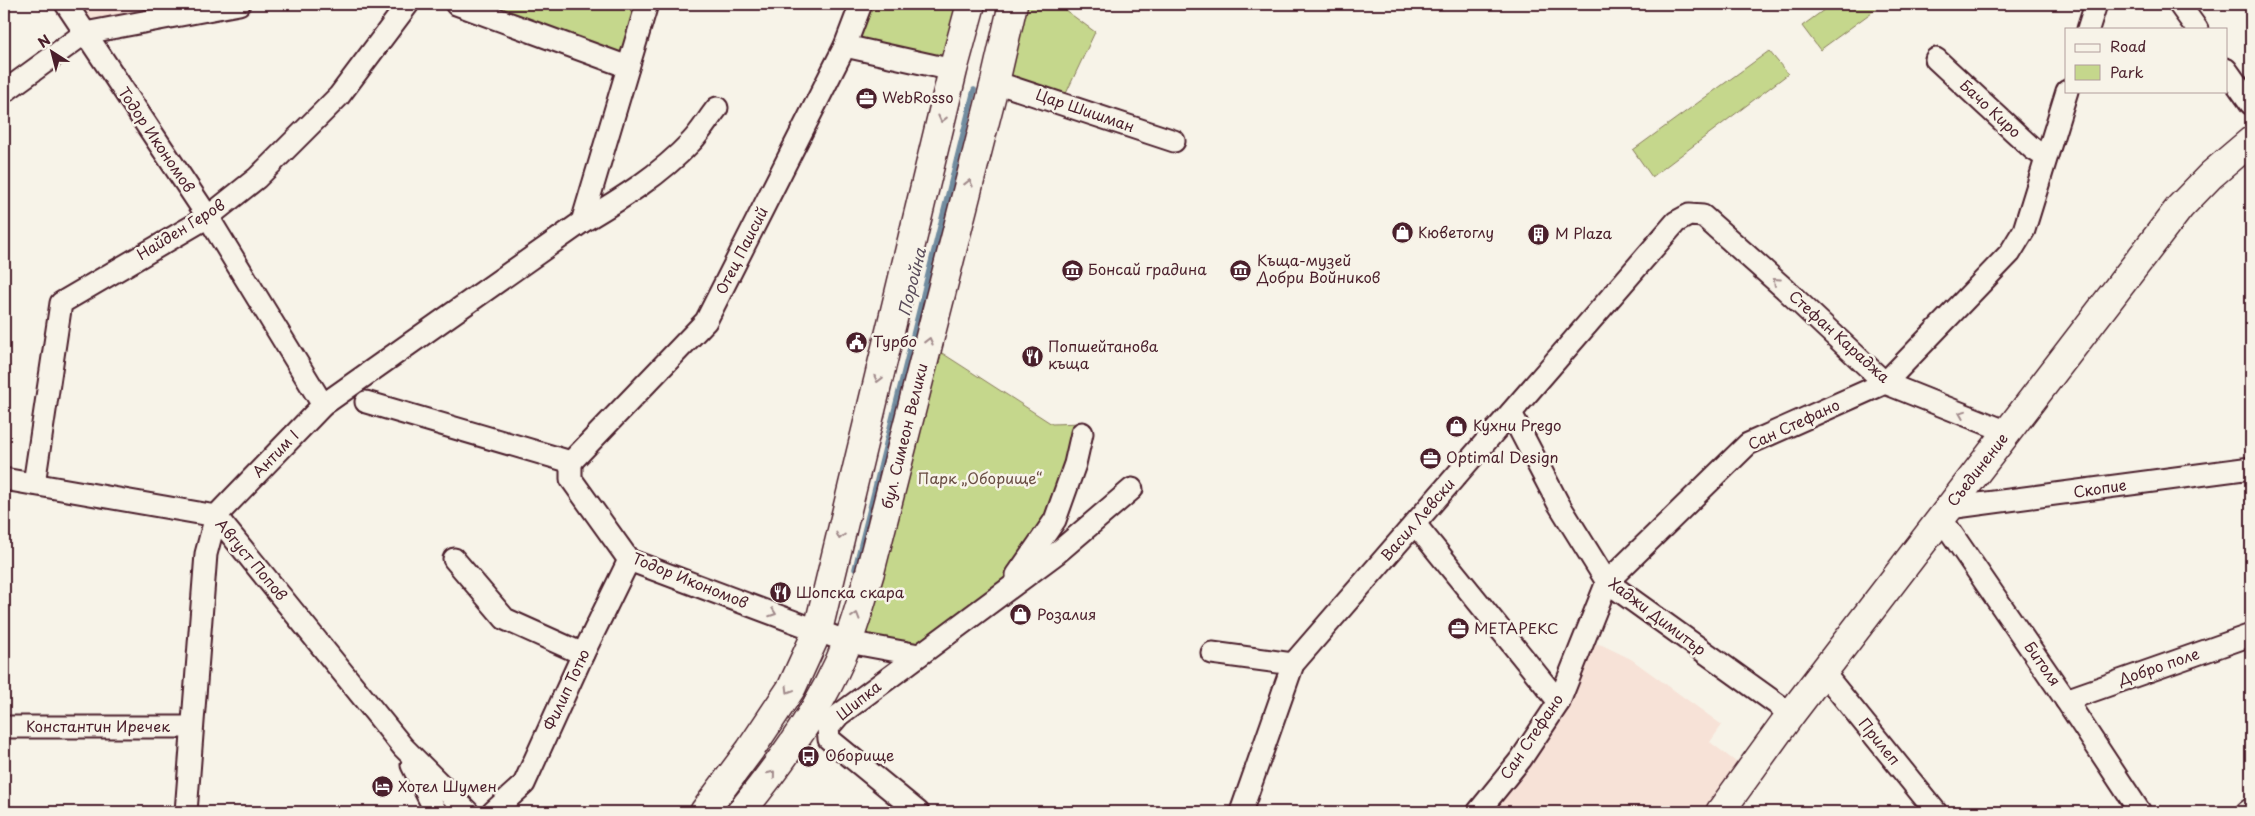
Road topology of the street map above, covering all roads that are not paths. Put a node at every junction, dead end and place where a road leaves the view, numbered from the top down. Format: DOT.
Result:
graph roads {
  1 [pos="66,4"];
  2 [pos="239,4"];
  3 [pos="408,4"];
  4 [pos="456,4"];
  5 [pos="647,4"];
  6 [pos="861,4"];
  7 [pos="972,4"];
  8 [pos="1013,4"];
  9 [pos="2096,4"];
  10 [pos="2179,4"];
  11 [pos="2088,28"];
  12 [pos="2195,28"];
  13 [pos="85,34"];
  14 [pos="846,46"];
  15 [pos="1936,59"];
  16 [pos="628,67"];
  17 [pos="953,70"];
  18 [pos="2228,72"];
  19 [pos="995,82"];
  20 [pos="4,92"];
  21 [pos="2068,92"];
  22 [pos="2251,104"];
  23 [pos="716,108"];
  24 [pos="1174,141"];
  25 [pos="2251,141"];
  26 [pos="2046,157"];
  27 [pos="1689,215"];
  28 [pos="208,217"];
  29 [pos="582,222"];
  30 [pos="1885,383"];
  31 [pos="366,402"];
  32 [pos="323,405"];
  33 [pos="1510,413"];
  34 [pos="2008,432"];
  35 [pos="1082,433"];
  36 [pos="570,462"];
  37 [pos="2251,468"];
  38 [pos="4,480"];
  39 [pos="34,484"];
  40 [pos="1132,489"];
  41 [pos="1945,513"];
  42 [pos="216,516"];
  43 [pos="1415,524"];
  44 [pos="454,559"];
  45 [pos="629,560"];
  46 [pos="1607,582"];
  47 [pos="1006,590"];
  48 [pos="818,630"];
  49 [pos="2251,635"];
  50 [pos="848,642"];
  51 [pos="1212,653"];
  52 [pos="583,654"];
  53 [pos="919,655"];
  54 [pos="1293,664"];
  55 [pos="1823,672"];
  56 [pos="2066,700"];
  57 [pos="1559,702"];
  58 [pos="1791,714"];
  59 [pos="4,727"];
  60 [pos="191,727"];
  61 [pos="403,747"];
  62 [pos="1246,807"];
  63 [pos="2251,809"];
  64 [pos="186,812"];
  65 [pos="436,812"];
  66 [pos="468,812"];
  67 [pos="493,812"];
  68 [pos="704,812"];
  69 [pos="741,812"];
  70 [pos="918,812"];
  71 [pos="1478,812"];
  72 [pos="1720,812"];
  73 [pos="1936,812"];
  74 [pos="2140,812"];
  75 [pos="2247,812"];
  1 -- 13 [label="street, Тодор Икономов"];
  2 -- 13 [label="street"];
  3 -- 28 [label="street, Найден Геров"];
  4 -- 16 [label="street"];
  5 -- 16 [label="street"];
  6 -- 14 [label="street, Отец Паисий"];
  7 -- 17 [label="main road"];
  8 -- 19 [label="main road, бул. Симеон Велики"];
  9 -- 11 [label="street"];
  10 -- 12 [label="street"];
  13 -- 20 [label="street"];
  13 -- 28 [label="street, Тодор Икономов"];
  14 -- 17 [label="street"];
  14 -- 36 [label="street, Отец Паисий"];
  15 -- 26 [label="street, Бачо Киро"];
  16 -- 29 [label="street"];
  17 -- 48 [label="main road, one-way"];
  18 -- 22 [label="street"];
  19 -- 24 [label="street, Цар Шишман"];
  50 -- 19 [label="main road, бул. Симеон Велики, one-way"];
  21 -- 26 [label="street, Сан Стефано"];
  23 -- 29 [label="street, Антим I"];
  25 -- 34 [label="main road, Съединение"];
  26 -- 30 [label="street, Сан Стефано"];
  30 -- 27 [label="street, Стефан Караджа, one-way"];
  27 -- 33 [label="street, Васил Левски"];
  28 -- 32 [label="street, Тодор Икономов"];
  28 -- 39 [label="street, Найден Геров"];
  29 -- 32 [label="street, Антим I"];
  34 -- 30 [label="street, Стефан Караджа, one-way"];
  30 -- 46 [label="street, Сан Стефано"];
  31 -- 36 [label="street"];
  32 -- 42 [label="street, Антим I"];
  33 -- 43 [label="street, Васил Левски"];
  33 -- 46 [label="street, Хаджи Димитър"];
  34 -- 41 [label="main road, Съединение"];
  35 -- 47 [label="street"];
  36 -- 45 [label="street, Тодор Икономов"];
  37 -- 41 [label="street, Скопие"];
  38 -- 39 [label="street, Август Попов"];
  39 -- 42 [label="street, Август Попов"];
  40 -- 47 [label="street"];
  41 -- 55 [label="main road, Съединение"];
  41 -- 56 [label="street, Битоля"];
  42 -- 60 [label="street, Антим I"];
  42 -- 61 [label="street, Август Попов"];
  43 -- 54 [label="street, Васил Левски"];
  43 -- 57 [label="street"];
  44 -- 52 [label="street"];
  45 -- 48 [label="street, Тодор Икономов, one-way"];
  45 -- 52 [label="street, Филип Тотю"];
  46 -- 57 [label="street, Сан Стефано"];
  46 -- 58 [label="street, Хаджи Димитър"];
  47 -- 53 [label="street"];
  48 -- 50 [label="street, Тодор Икономов"];
  48 -- 68 [label="main road, one-way"];
  49 -- 56 [label="street, Добро поле"];
  50 -- 53 [label="street, Тодор Икономов"];
  69 -- 50 [label="main road, бул. Симеон Велики, one-way"];
  51 -- 54 [label="street"];
  52 -- 67 [label="street, Филип Тотю"];
  53 -- 70 [label="street, Шипка"];
  54 -- 62 [label="street, Васил Левски"];
  55 -- 58 [label="main road, Съединение"];
  55 -- 73 [label="street, Прилеп"];
  56 -- 74 [label="street, Битоля"];
  57 -- 71 [label="street, Сан Стефано"];
  58 -- 72 [label="main road, Съединение"];
  59 -- 60 [label="street, Константин Иречек"];
  60 -- 64 [label="street, Антим I"];
  61 -- 65 [label="street"];
  61 -- 66 [label="street"];
  63 -- 75 [label="street"];
}
